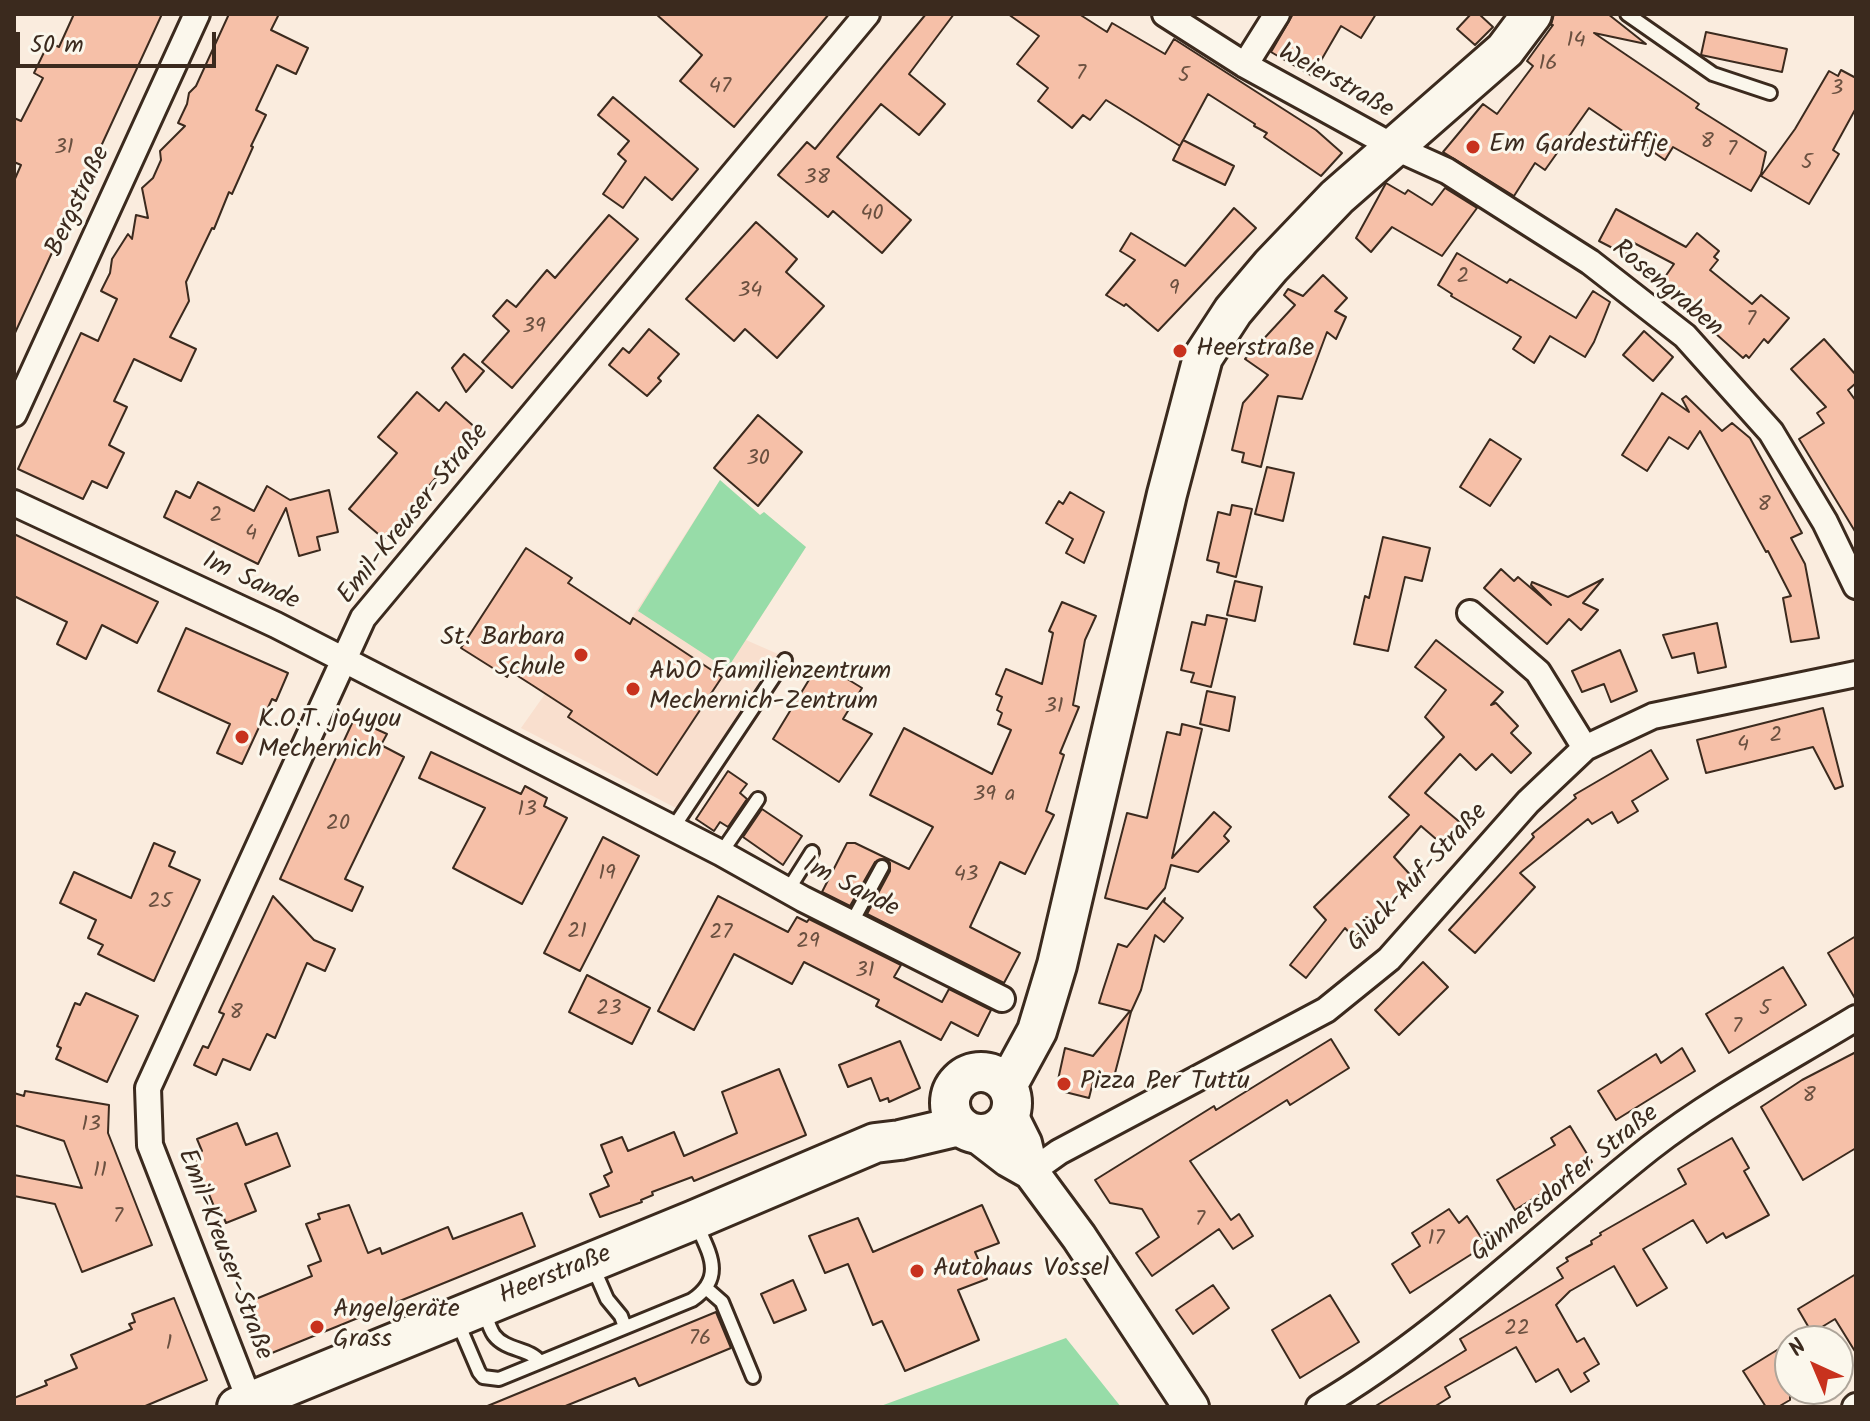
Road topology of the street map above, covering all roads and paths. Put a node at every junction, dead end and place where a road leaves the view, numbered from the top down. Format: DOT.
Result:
graph roads {
  1 [pos="197,14"];
  2 [pos="867,14"];
  3 [pos="1165,14"];
  4 [pos="1277,14"];
  5 [pos="1532,14"];
  6 [pos="1627,14"];
  7 [pos="1245,65"];
  8 [pos="1770,93"];
  9 [pos="1396,148"];
  10 [pos="20,385"];
  11 [pos="14,414"];
  12 [pos="14,503"];
  13 [pos="1853,572"];
  14 [pos="1470,613"];
  15 [pos="343,659"];
  16 [pos="785,660"];
  17 [pos="1856,674"];
  18 [pos="1585,748"];
  19 [pos="758,799"];
  20 [pos="673,828"];
  21 [pos="812,852"];
  22 [pos="721,853"];
  23 [pos="882,867"];
  24 [pos="788,890"];
  25 [pos="852,922"];
  26 [pos="1002,999"];
  27 [pos="1856,1018"];
  28 [pos="981,1104"];
  29 [pos="1031,1172"];
  30 [pos="694,1220"];
  31 [pos="591,1262"];
  32 [pos="706,1288"];
  33 [pos="470,1312"];
  34 [pos="625,1327"];
  35 [pos="540,1362"];
  36 [pos="753,1377"];
  37 [pos="247,1405"];
  38 [pos="1191,1407"];
  39 [pos="1319,1407"];
  1 -- 10 [label="street, Bergstraße"];
  2 -- 15 [label="street, Emil-Kreuser-Straße"];
  3 -- 7 [label="street, Weierstraße"];
  4 -- 7 [label="street"];
  5 -- 9 [label="main road"];
  6 -- 8 [label="lane"];
  7 -- 9 [label="street, Weierstraße"];
  9 -- 13 [label="street, Rosengraben"];
  9 -- 28 [label="main road"];
  10 -- 11 [label="street, Bergstraße"];
  12 -- 15 [label="street, Im Sande"];
  14 -- 18 [label="street"];
  15 -- 20 [label="street, Im Sande"];
  15 -- 37 [label="street, Emil-Kreuser-Straße"];
  16 -- 20 [label="lane"];
  17 -- 18 [label="street, Glück-Auf-Straße"];
  18 -- 29 [label="street, Glück-Auf-Straße"];
  19 -- 22 [label="lane"];
  20 -- 22 [label="street, Im Sande"];
  21 -- 24 [label="lane"];
  22 -- 24 [label="street, Im Sande"];
  23 -- 25 [label="lane"];
  24 -- 25 [label="street, Im Sande"];
  25 -- 26 [label="street, Im Sande"];
  27 -- 39 [label="street, Günnersdorfer Straße"];
  28 -- 29 [label="street"];
  28 -- 30 [label="main road, Heerstraße"];
  29 -- 38 [label="street"];
  30 -- 31 [label="main road, Heerstraße"];
  30 -- 32 [label="lane"];
  31 -- 33 [label="main road, Heerstraße"];
  31 -- 34 [label="lane"];
  32 -- 34 [label="lane"];
  32 -- 36 [label="lane"];
  33 -- 35 [label="lane"];
  33 -- 35 [label="lane"];
  33 -- 37 [label="main road, Heerstraße"];
  34 -- 35 [label="lane"];
}
